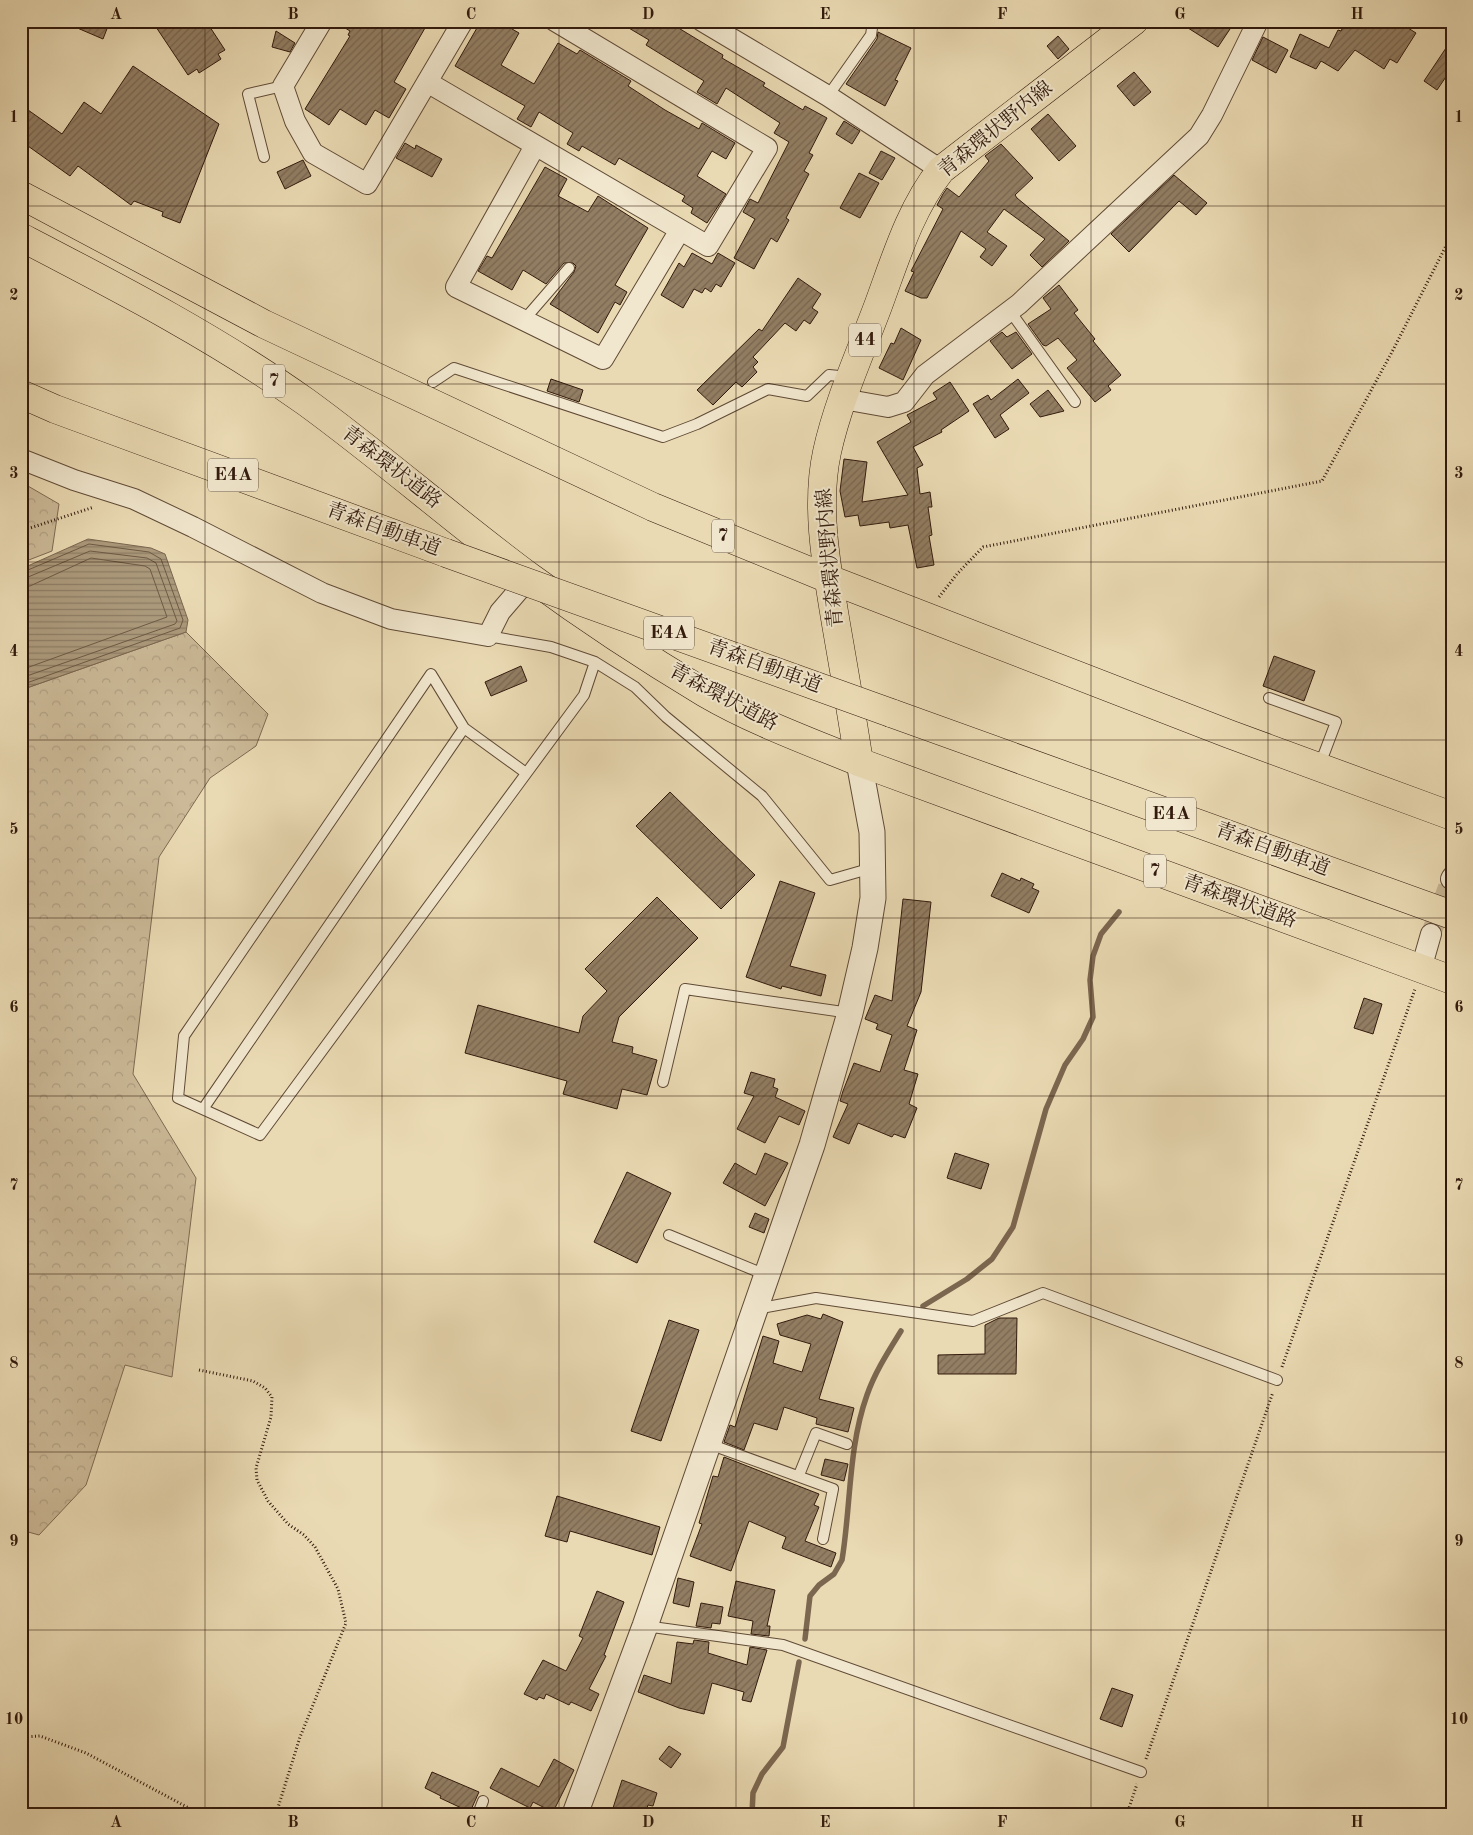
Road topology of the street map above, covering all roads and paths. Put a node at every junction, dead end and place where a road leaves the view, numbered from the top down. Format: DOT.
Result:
graph roads {
  1 [pos="322,21"];
  2 [pos="463,21"];
  3 [pos="555,21"];
  4 [pos="702,21"];
  5 [pos="873,21"];
  6 [pos="1134,21"];
  7 [pos="1258,21"];
  8 [pos="427,82"];
  9 [pos="283,86"];
  10 [pos="828,96"];
  11 [pos="535,146"];
  12 [pos="264,157"];
  13 [pos="941,170"];
  14 [pos="21,195"];
  15 [pos="680,230"];
  16 [pos="1452,234"];
  17 [pos="21,237"];
  18 [pos="569,268"];
  19 [pos="1010,311"];
  20 [pos="524,320"];
  21 [pos="433,382"];
  22 [pos="847,388"];
  23 [pos="21,394"];
  24 [pos="1074,402"];
  25 [pos="21,458"];
  26 [pos="98,506"];
  27 [pos="21,531"];
  28 [pos="530,577"];
  29 [pos="829,579"];
  30 [pos="932,619"];
  31 [pos="488,636"];
  32 [pos="595,662"];
  33 [pos="1269,698"];
  34 [pos="464,728"];
  35 [pos="859,762"];
  36 [pos="1319,768"];
  37 [pos="526,773"];
  38 [pos="1452,816"];
  39 [pos="874,868"];
  40 [pos="1452,915"];
  41 [pos="1430,934"];
  42 [pos="1420,969"];
  43 [pos="1452,980"];
  44 [pos="850,1012"];
  45 [pos="663,1082"];
  46 [pos="203,1109"];
  47 [pos="669,1235"];
  48 [pos="766,1276"];
  49 [pos="755,1309"];
  50 [pos="199,1370"];
  51 [pos="1278,1380"];
  52 [pos="708,1444"];
  53 [pos="847,1444"];
  54 [pos="799,1475"];
  55 [pos="823,1539"];
  56 [pos="645,1626"];
  57 [pos="21,1737"];
  58 [pos="1141,1772"];
  59 [pos="483,1801"];
  60 [pos="200,1814"];
  61 [pos="276,1814"];
  62 [pos="478,1814"];
  63 [pos="575,1814"];
  1 -- 9 [label="street"];
  2 -- 8 [label="street"];
  3 -- 15 [label="street"];
  4 -- 10 [label="street"];
  5 -- 10 [label="lane"];
  6 -- 13 [label="main road, 青森環状野内線 / 44"];
  7 -- 19 [label="street"];
  8 -- 9 [label="street"];
  8 -- 11 [label="street"];
  9 -- 12 [label="lane"];
  10 -- 13 [label="street"];
  11 -- 15 [label="street"];
  11 -- 20 [label="street"];
  13 -- 22 [label="main road, 青森環状野内線 / 44"];
  14 -- 29 [label="main road, 7"];
  15 -- 20 [label="street"];
  16 -- 30 [label="path"];
  17 -- 28 [label="main road, 青森環状道路 / 7"];
  18 -- 20 [label="lane"];
  19 -- 22 [label="street"];
  19 -- 24 [label="lane"];
  21 -- 22 [label="lane"];
  22 -- 29 [label="main road, 青森環状野内線 / 44"];
  23 -- 40 [label="main road, 青森自動車道 / E4A, bridge"];
  25 -- 31 [label="street"];
  26 -- 27 [label="path"];
  28 -- 31 [label="street"];
  28 -- 35 [label="main road, 青森環状道路 / 7"];
  29 -- 30 [label="main road, 7"];
  29 -- 35 [label="main road, 青森環状野内線 / 44"];
  30 -- 36 [label="main road, 7"];
  31 -- 32 [label="lane"];
  32 -- 37 [label="lane"];
  32 -- 39 [label="lane"];
  33 -- 36 [label="lane"];
  34 -- 37 [label="lane"];
  34 -- 46 [label="lane"];
  34 -- 46 [label="lane"];
  35 -- 39 [label="street"];
  35 -- 42 [label="main road, 青森環状道路 / 7"];
  36 -- 38 [label="main road, 7"];
  37 -- 46 [label="lane"];
  39 -- 44 [label="street"];
  41 -- 42 [label="street"];
  42 -- 43 [label="main road, 青森環状道路 / 7"];
  44 -- 45 [label="lane"];
  44 -- 48 [label="street"];
  47 -- 48 [label="lane"];
  48 -- 49 [label="street"];
  49 -- 51 [label="lane"];
  49 -- 52 [label="street"];
  50 -- 61 [label="path"];
  52 -- 54 [label="lane"];
  52 -- 56 [label="street"];
  53 -- 54 [label="lane"];
  54 -- 55 [label="lane"];
  56 -- 58 [label="lane"];
  56 -- 63 [label="street"];
  57 -- 60 [label="path"];
  59 -- 62 [label="lane"];
}
